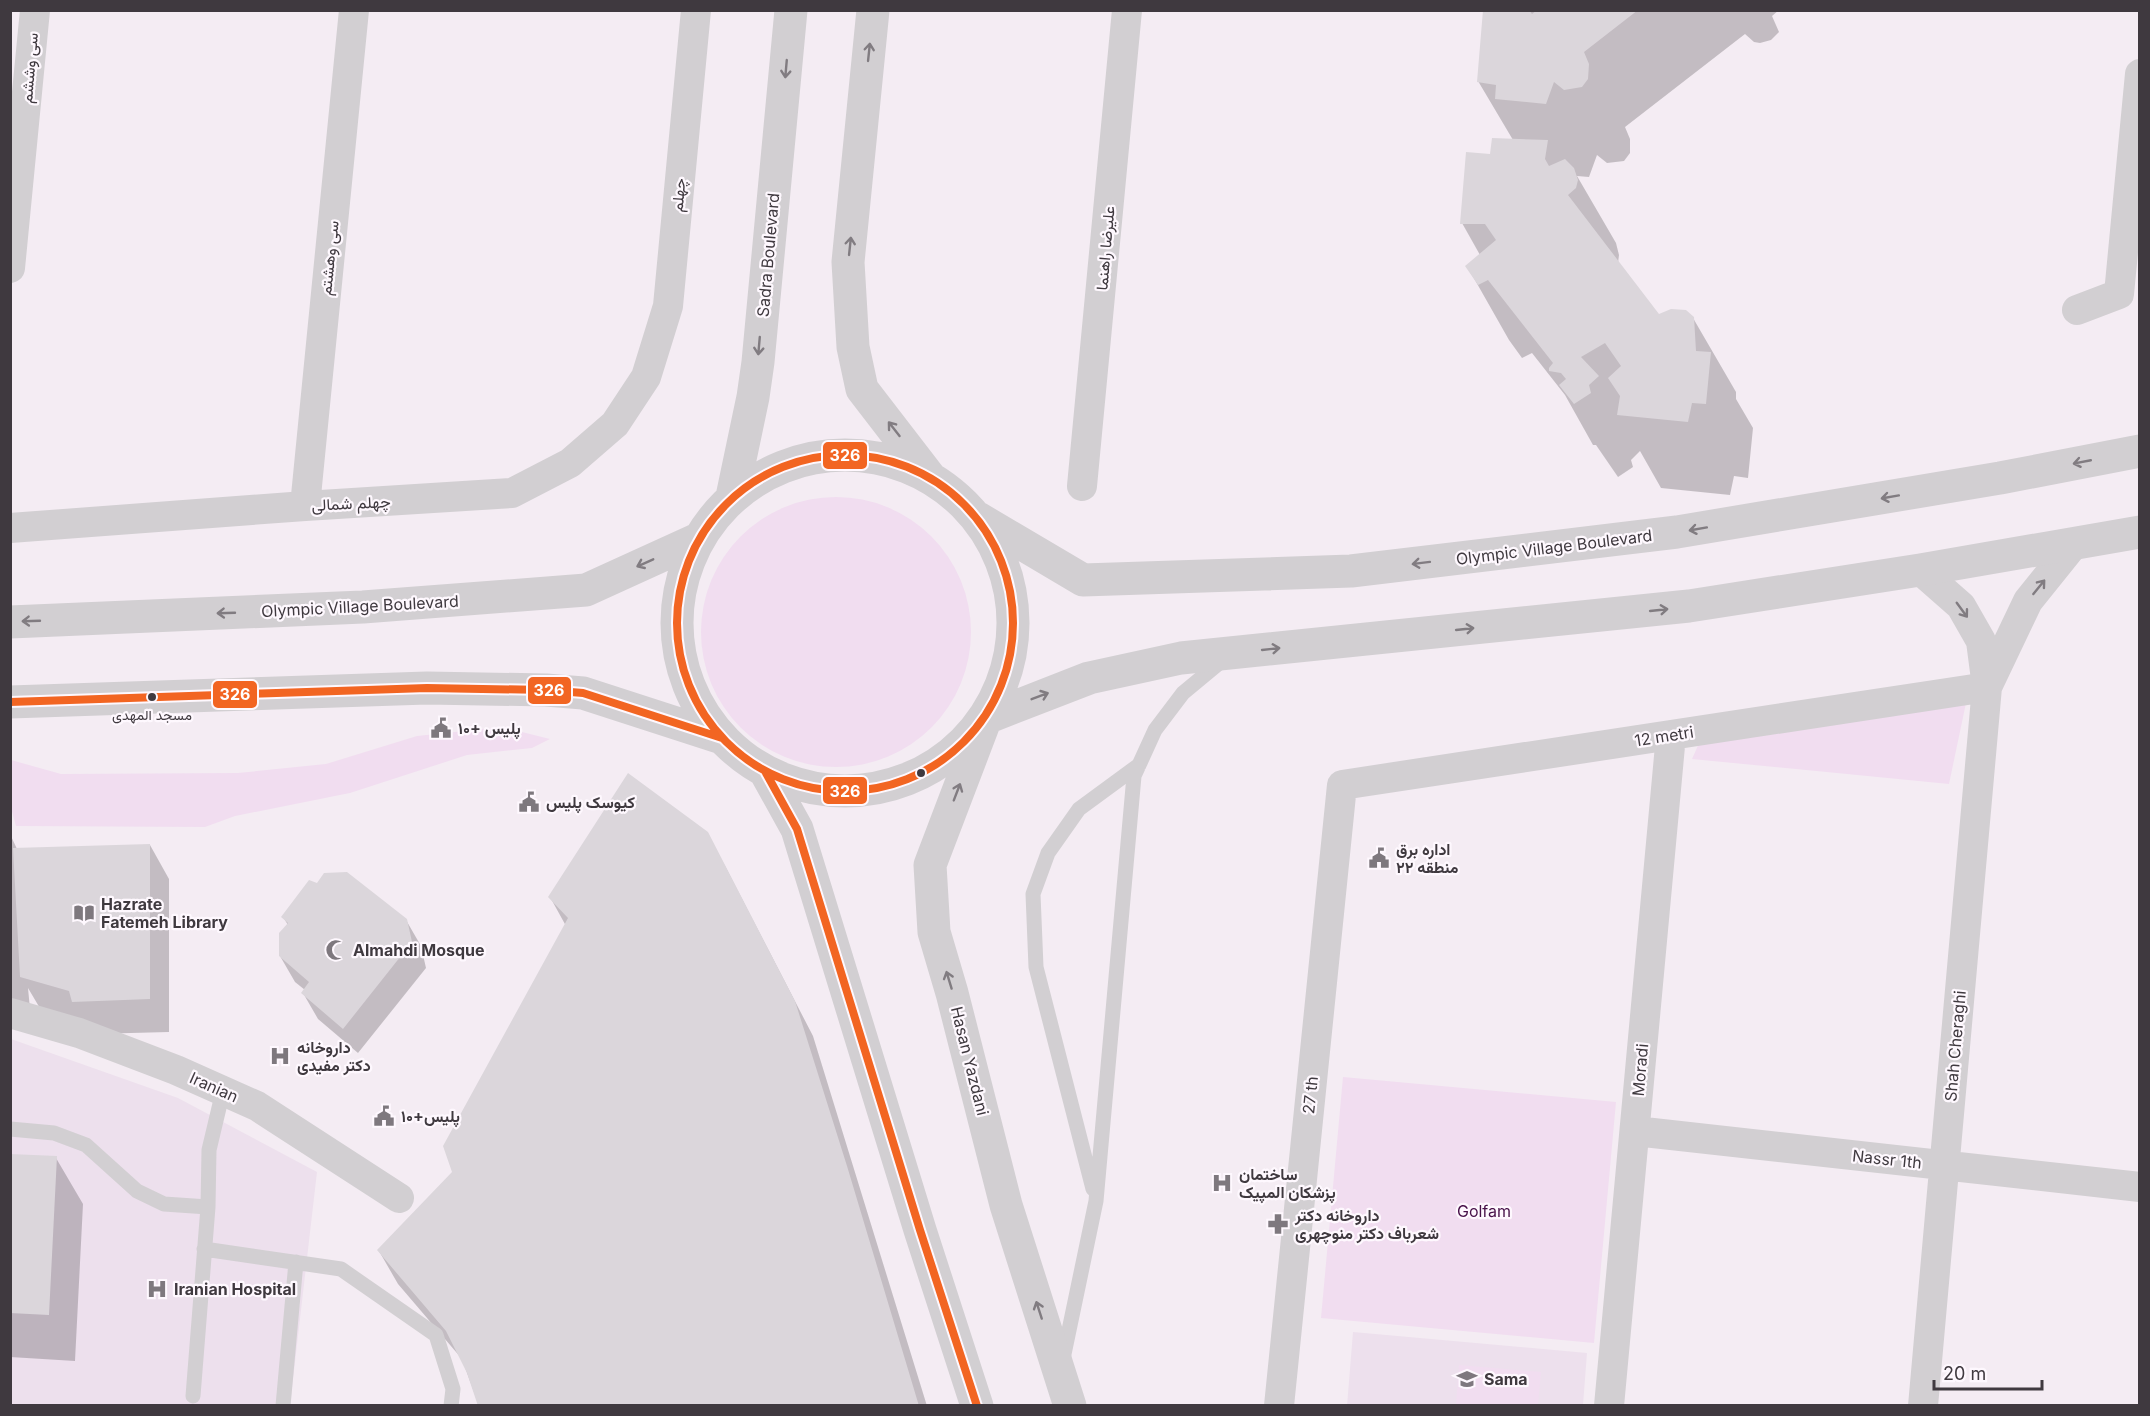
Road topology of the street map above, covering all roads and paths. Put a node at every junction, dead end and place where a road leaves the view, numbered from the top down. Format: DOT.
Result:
graph roads {
  1 [pos="35,10"];
  2 [pos="354,10"];
  3 [pos="696,10"];
  4 [pos="791,10"];
  5 [pos="873,10"];
  6 [pos="1127,10"];
  7 [pos="2139,74"];
  8 [pos="10,268"];
  9 [pos="2076,310"];
  10 [pos="646,377"];
  11 [pos="2139,451"];
  12 [pos="929,476"];
  13 [pos="1082,486"];
  14 [pos="732,497"];
  15 [pos="304,506"];
  16 [pos="978,518"];
  17 [pos="10,528"];
  18 [pos="2139,532"];
  19 [pos="699,538"];
  20 [pos="2073,545"];
  21 [pos="1920,570"];
  22 [pos="10,622"];
  23 [pos="1231,653"];
  24 [pos="1987,687"];
  25 [pos="10,702"];
  26 [pos="986,718"];
  27 [pos="1671,735"];
  28 [pos="722,738"];
  29 [pos="1140,765"];
  30 [pos="766,772"];
  31 [pos="1342,785"];
  32 [pos="10,1013"];
  33 [pos="223,1091"];
  34 [pos="10,1129"];
  35 [pos="1635,1131"];
  36 [pos="1944,1165"];
  37 [pos="2139,1187"];
  38 [pos="399,1198"];
  39 [pos="1096,1201"];
  40 [pos="208,1207"];
  41 [pos="204,1249"];
  42 [pos="296,1262"];
  43 [pos="1060,1374"];
  44 [pos="193,1396"];
  45 [pos="283,1406"];
  46 [pos="451,1406"];
  47 [pos="977,1406"];
  48 [pos="1070,1406"];
  49 [pos="1279,1406"];
  50 [pos="1610,1406"];
  51 [pos="1923,1406"];
  1 -- 8 [label="street, سی وششم"];
  2 -- 15 [label="street, سی وهشتم"];
  3 -- 10 [label="street, چهلم"];
  4 -- 14 [label="main road, Sadra Boulevard, one-way"];
  12 -- 5 [label="main road, one-way"];
  6 -- 13 [label="street, علیرضا راهنما"];
  7 -- 9 [label="street"];
  10 -- 15 [label="street, چهلم شمالی"];
  11 -- 16 [label="main road, Olympic Village Boulevard, one-way"];
  12 -- 14 [label="main road"];
  12 -- 16 [label="main road"];
  14 -- 19 [label="main road"];
  15 -- 17 [label="street, چهلم شمالی"];
  16 -- 26 [label="main road"];
  18 -- 20 [label="main road"];
  19 -- 22 [label="main road, Olympic Village Boulevard, one-way"];
  19 -- 28 [label="main road"];
  20 -- 21 [label="main road"];
  24 -- 20 [label="street, one-way"];
  23 -- 21 [label="main road, one-way"];
  21 -- 24 [label="street, one-way"];
  26 -- 23 [label="main road, one-way"];
  23 -- 29 [label="lane"];
  24 -- 27 [label="street, 12 metri"];
  24 -- 36 [label="street, Shah Cheraghi"];
  25 -- 28 [label="main road"];
  26 -- 30 [label="main road"];
  43 -- 26 [label="main road, Hasan Yazdani, one-way"];
  27 -- 31 [label="street, 12 metri"];
  27 -- 35 [label="street, Moradi"];
  28 -- 30 [label="main road"];
  29 -- 39 [label="lane"];
  29 -- 39 [label="lane"];
  30 -- 47 [label="main road"];
  31 -- 49 [label="street, 27 th"];
  32 -- 33 [label="street, Iranian"];
  33 -- 38 [label="street, Iranian"];
  33 -- 40 [label="lane"];
  34 -- 40 [label="lane"];
  35 -- 36 [label="street, Nassr 1th"];
  35 -- 50 [label="street, Moradi"];
  36 -- 37 [label="street, Nassr 1th"];
  36 -- 51 [label="street, Shah Cheraghi"];
  39 -- 43 [label="lane"];
  40 -- 41 [label="lane"];
  41 -- 42 [label="lane"];
  41 -- 44 [label="lane"];
  42 -- 45 [label="lane"];
  42 -- 46 [label="lane"];
  43 -- 48 [label="main road, Hasan Yazdani"];
}
